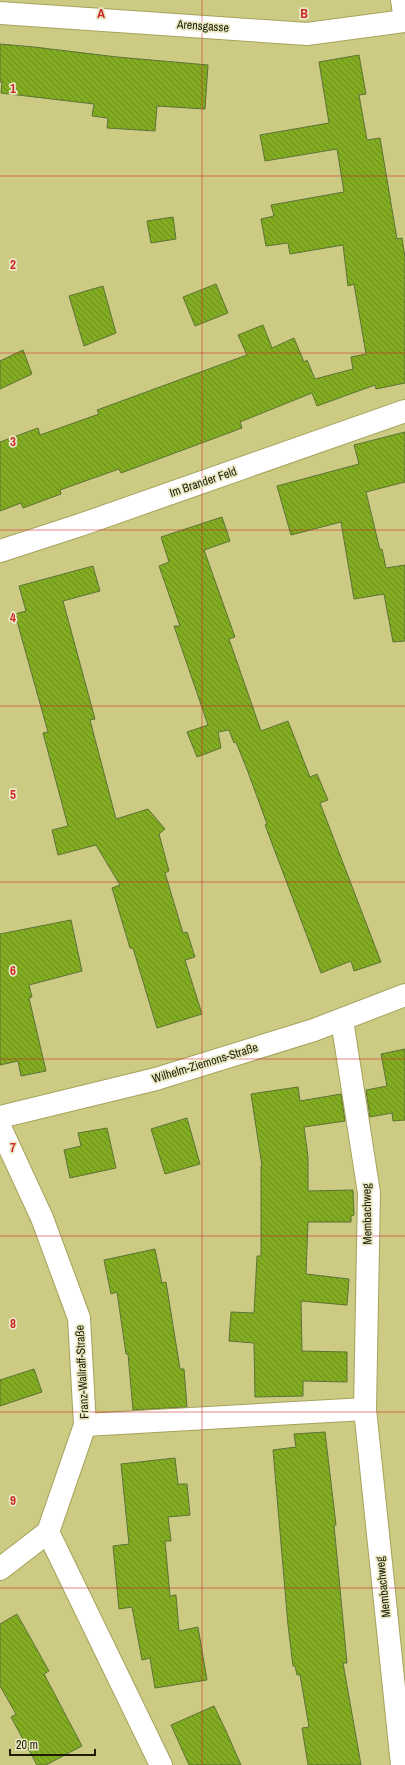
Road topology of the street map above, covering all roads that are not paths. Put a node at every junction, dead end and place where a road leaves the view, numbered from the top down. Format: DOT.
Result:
graph roads {
  1 [pos="402,0"];
  2 [pos="0,13"];
  3 [pos="405,21"];
  4 [pos="405,411"];
  5 [pos="0,551"];
  6 [pos="405,995"];
  7 [pos="342,1020"];
  8 [pos="0,1117"];
  9 [pos="0,1127"];
  10 [pos="365,1409"];
  11 [pos="85,1425"];
  12 [pos="48,1532"];
  13 [pos="0,1569"];
  14 [pos="161,1765"];
  15 [pos="402,1765"];
  1 -- 3 [label="street"];
  2 -- 3 [label="street, Arensgasse"];
  4 -- 5 [label="street, Im Brander Feld"];
  6 -- 7 [label="street, Wilhelm-Ziemons-Straße"];
  7 -- 8 [label="street, Wilhelm-Ziemons-Straße"];
  7 -- 10 [label="street, Membachweg"];
  9 -- 11 [label="street, Franz-Wallraff-Straße"];
  10 -- 11 [label="street"];
  10 -- 15 [label="street, Membachweg"];
  11 -- 12 [label="street, Franz-Wallraff-Straße"];
  12 -- 13 [label="street"];
  12 -- 14 [label="street"];
}
